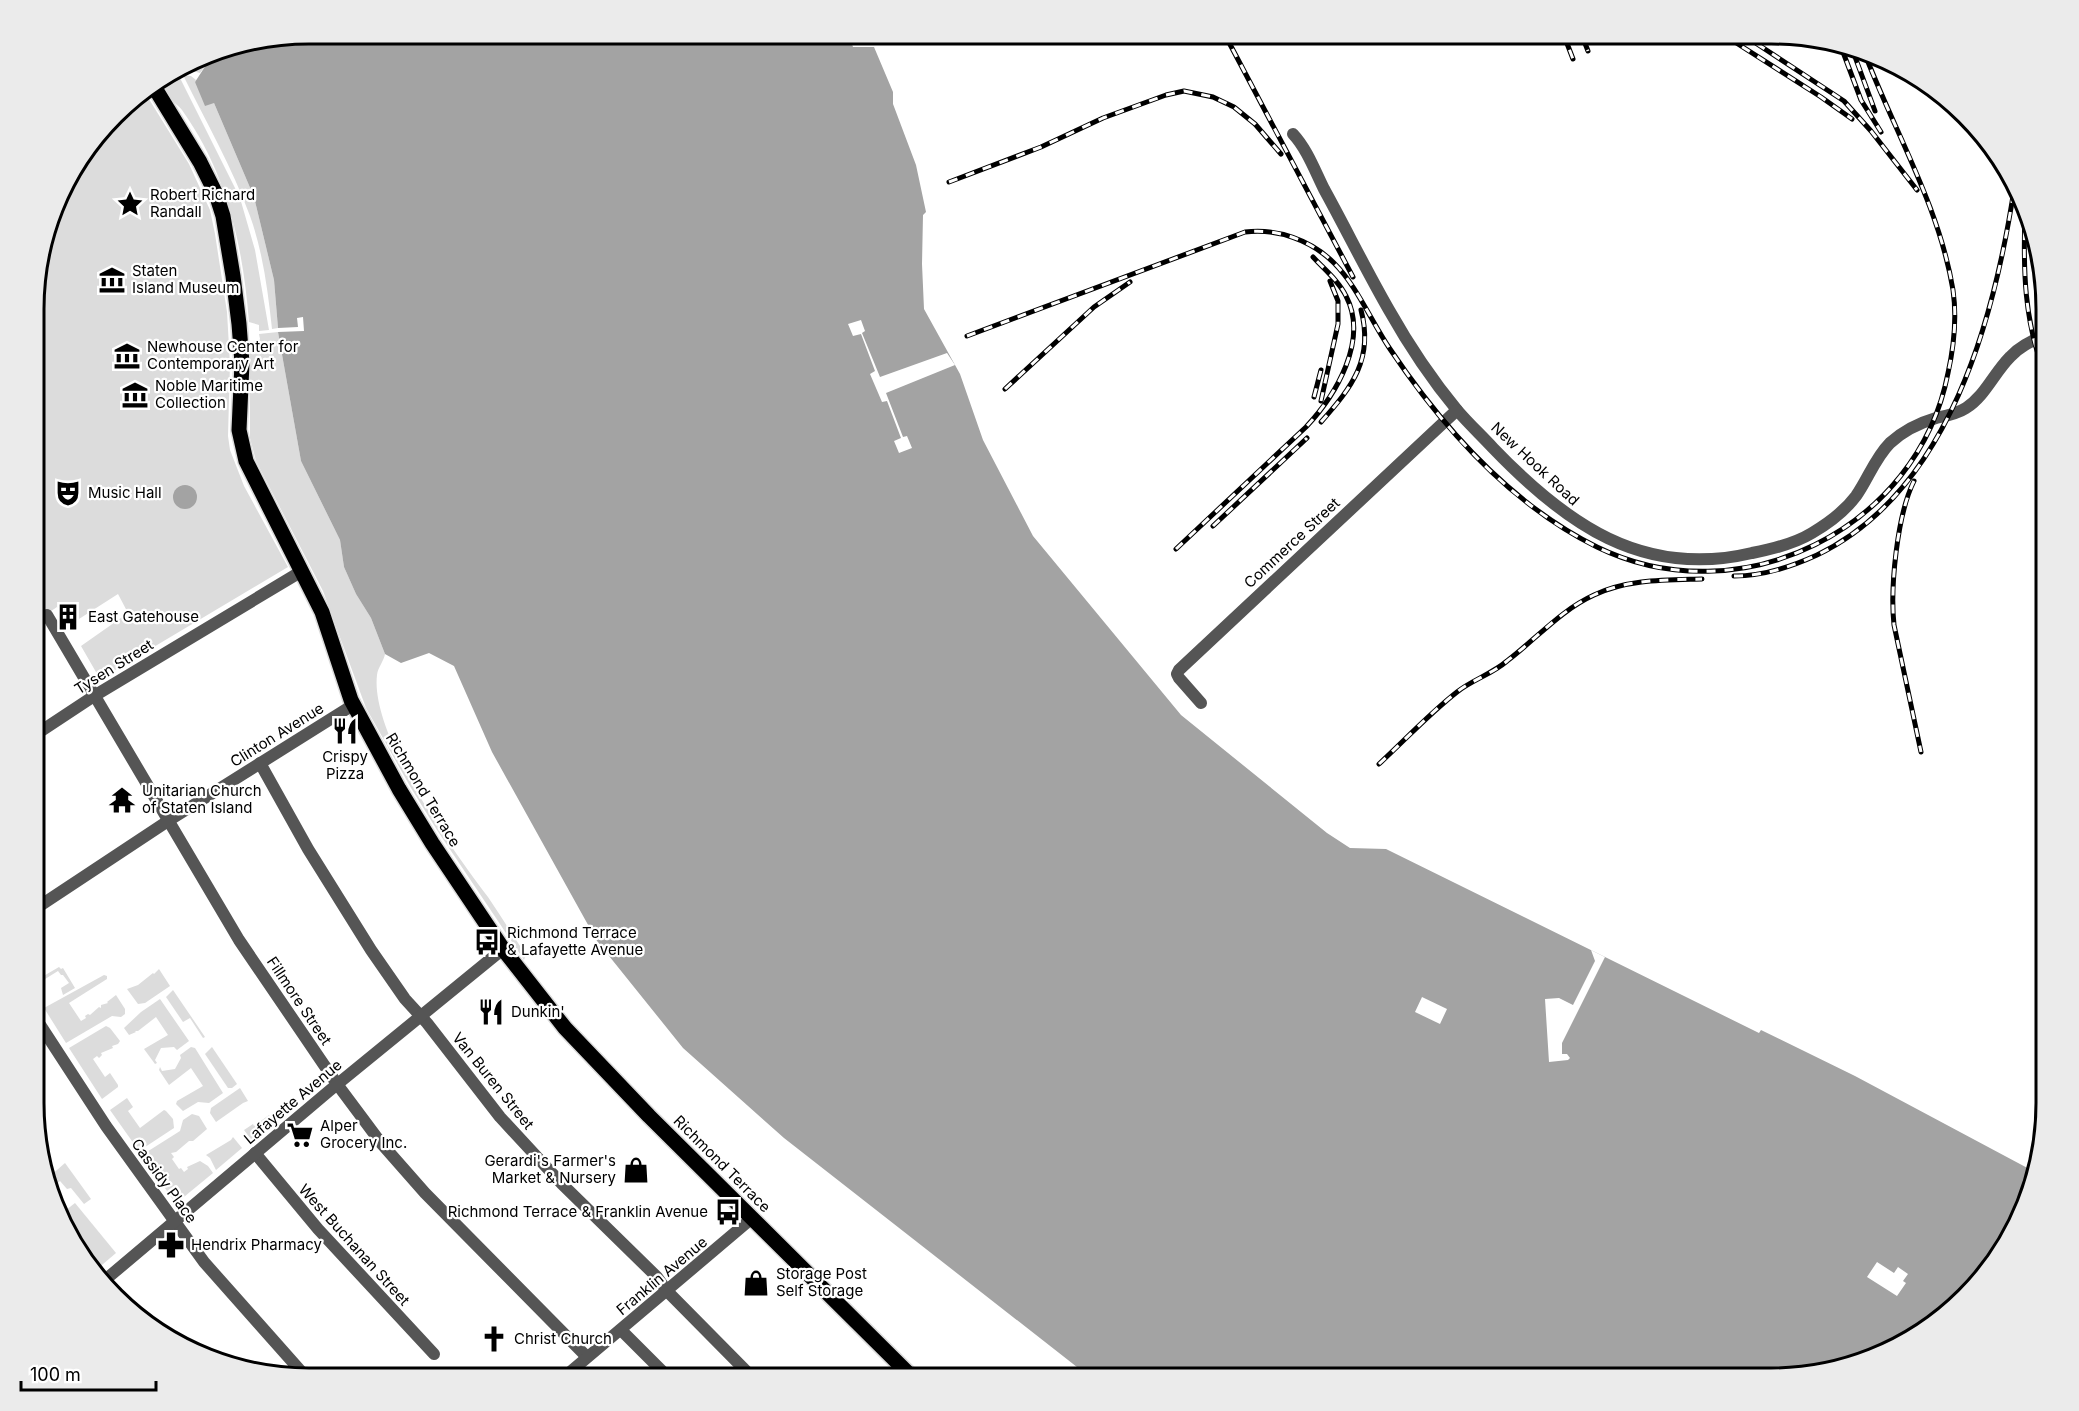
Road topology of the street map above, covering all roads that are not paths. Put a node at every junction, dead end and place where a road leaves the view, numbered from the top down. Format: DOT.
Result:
graph roads {
  1 [pos="157,91"];
  2 [pos="1293,134"];
  3 [pos="2036,339"];
  4 [pos="1457,410"];
  5 [pos="302,572"];
  6 [pos="47,615"];
  7 [pos="94,696"];
  8 [pos="1201,703"];
  9 [pos="353,705"];
  10 [pos="44,729"];
  11 [pos="260,763"];
  12 [pos="168,821"];
  13 [pos="44,903"];
  14 [pos="503,949"];
  15 [pos="420,1016"];
  16 [pos="44,1031"];
  17 [pos="337,1084"];
  18 [pos="255,1152"];
  19 [pos="751,1218"];
  20 [pos="174,1222"];
  21 [pos="109,1277"];
  22 [pos="667,1291"];
  23 [pos="621,1330"];
  24 [pos="434,1354"];
  25 [pos="587,1358"];
  26 [pos="297,1367"];
  27 [pos="575,1368"];
  28 [pos="659,1368"];
  29 [pos="743,1368"];
  30 [pos="902,1368"];
  1 -- 5 [label="main road, Richmond Terrace"];
  2 -- 4 [label="street, New Hook Road"];
  3 -- 4 [label="street, New Hook Road"];
  4 -- 8 [label="street, Commerce Street"];
  5 -- 7 [label="street, Tysen Street"];
  5 -- 9 [label="main road, Richmond Terrace"];
  6 -- 7 [label="street, Fillmore Street"];
  7 -- 10 [label="street, Tysen Street"];
  7 -- 12 [label="street, Fillmore Street"];
  9 -- 11 [label="street, Clinton Avenue"];
  9 -- 14 [label="main road, Richmond Terrace"];
  11 -- 12 [label="street, Clinton Avenue"];
  11 -- 15 [label="street, Van Buren Street"];
  12 -- 13 [label="street, Clinton Avenue"];
  12 -- 17 [label="street, Fillmore Street"];
  14 -- 15 [label="street, Lafayette Avenue"];
  14 -- 19 [label="main road, Richmond Terrace"];
  15 -- 17 [label="street, Lafayette Avenue"];
  15 -- 22 [label="street, Van Buren Street"];
  16 -- 20 [label="street, Cassidy Place"];
  17 -- 18 [label="street, Lafayette Avenue"];
  17 -- 25 [label="street, Fillmore Street"];
  18 -- 20 [label="street, Lafayette Avenue"];
  18 -- 24 [label="street, West Buchanan Street"];
  19 -- 22 [label="street, Franklin Avenue"];
  19 -- 30 [label="main road, Richmond Terrace"];
  20 -- 21 [label="street, Lafayette Avenue"];
  20 -- 26 [label="street, Cassidy Place"];
  22 -- 23 [label="street, Franklin Avenue"];
  22 -- 29 [label="street, Van Buren Street"];
  23 -- 25 [label="street, Franklin Avenue"];
  23 -- 28 [label="street"];
  25 -- 27 [label="street, Franklin Avenue"];
}
